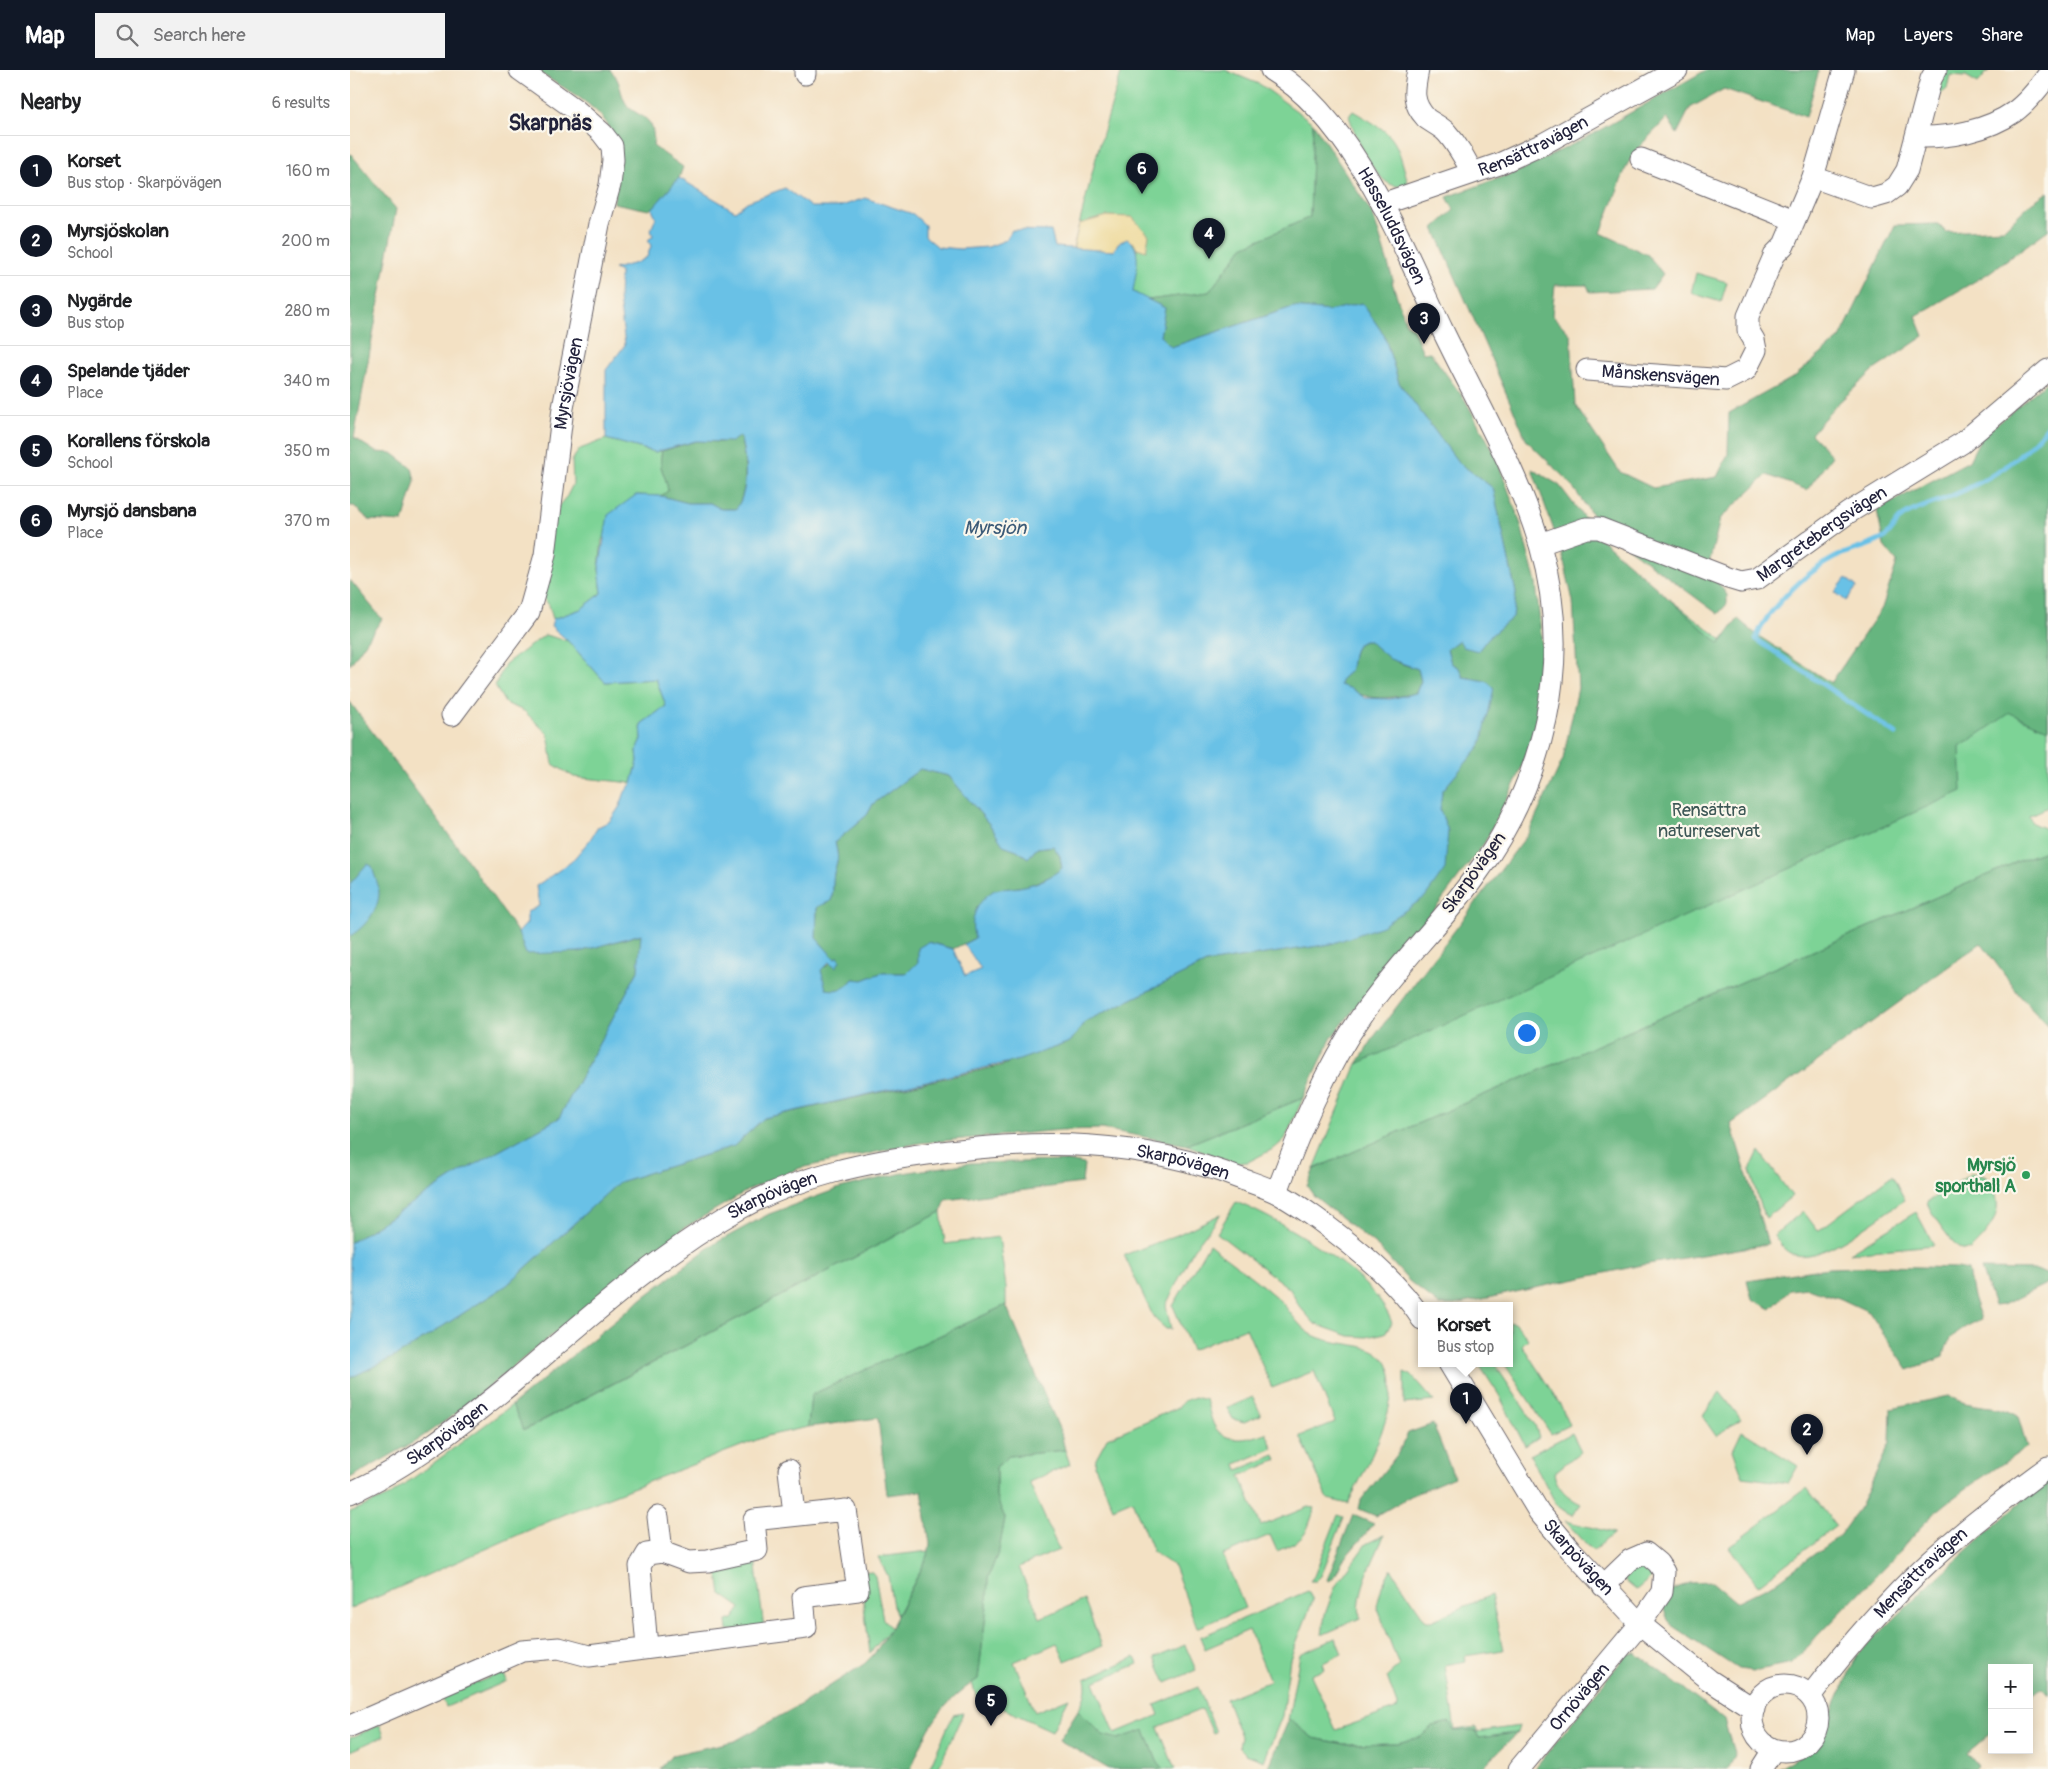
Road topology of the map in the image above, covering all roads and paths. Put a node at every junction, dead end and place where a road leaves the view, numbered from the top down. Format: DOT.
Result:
graph roads {
  1 [pos="520,70"];
  2 [pos="1271,70"];
  3 [pos="1418,70"];
  4 [pos="1677,70"];
  5 [pos="1844,70"];
  6 [pos="1936,70"];
  7 [pos="2048,75"];
  8 [pos="1916,137"];
  9 [pos="1641,159"];
  10 [pos="1472,172"];
  11 [pos="1813,177"];
  12 [pos="1382,204"];
  13 [pos="1794,220"];
  14 [pos="1587,370"];
  15 [pos="2048,370"];
  16 [pos="1540,544"];
  17 [pos="452,715"];
  18 [pos="1277,1192"];
  19 [pos="1418,1314"];
  20 [pos="1451,1367"];
  21 [pos="2048,1467"];
  22 [pos="789,1470"];
  23 [pos="350,1493"];
  24 [pos="794,1514"];
  25 [pos="658,1517"];
  26 [pos="662,1552"];
  27 [pos="1603,1586"];
  28 [pos="1640,1624"];
  29 [pos="647,1647"];
  30 [pos="1810,1696"];
  31 [pos="1754,1709"];
  32 [pos="350,1726"];
  33 [pos="1773,1750"];
  34 [pos="1519,1769"];
  35 [pos="1761,1769"];
  1 -- 17 [label="street, Myrsjövägen"];
  2 -- 12 [label="street, Hasseluddsvägen"];
  3 -- 10 [label="street"];
  4 -- 10 [label="street, Rensättravägen"];
  5 -- 11 [label="street, Månskensvägen"];
  6 -- 8 [label="street"];
  7 -- 8 [label="street"];
  8 -- 11 [label="street"];
  9 -- 13 [label="street"];
  10 -- 12 [label="street, Rensättravägen"];
  11 -- 13 [label="street, Månskensvägen"];
  12 -- 16 [label="street, Hasseluddsvägen"];
  13 -- 14 [label="street, Månskensvägen"];
  15 -- 16 [label="street, Margretebergsvägen"];
  16 -- 18 [label="street, Skarpövägen"];
  18 -- 19 [label="street, Skarpövägen"];
  18 -- 23 [label="street, Skarpövägen"];
  20 -- 27 [label="street, Skarpövägen"];
  21 -- 30 [label="street, Mensättravägen"];
  22 -- 24 [label="street"];
  24 -- 26 [label="street"];
  24 -- 29 [label="street"];
  25 -- 26 [label="street"];
  26 -- 29 [label="street"];
  27 -- 28 [label="street, Skarpövägen"];
  27 -- 28 [label="street, Ornövägen"];
  28 -- 31 [label="street, Skarpövägen"];
  28 -- 34 [label="street, Ornövägen"];
  29 -- 32 [label="street"];
  30 -- 31 [label="street"];
  30 -- 33 [label="street"];
  31 -- 33 [label="street"];
  33 -- 35 [label="street"];
}
